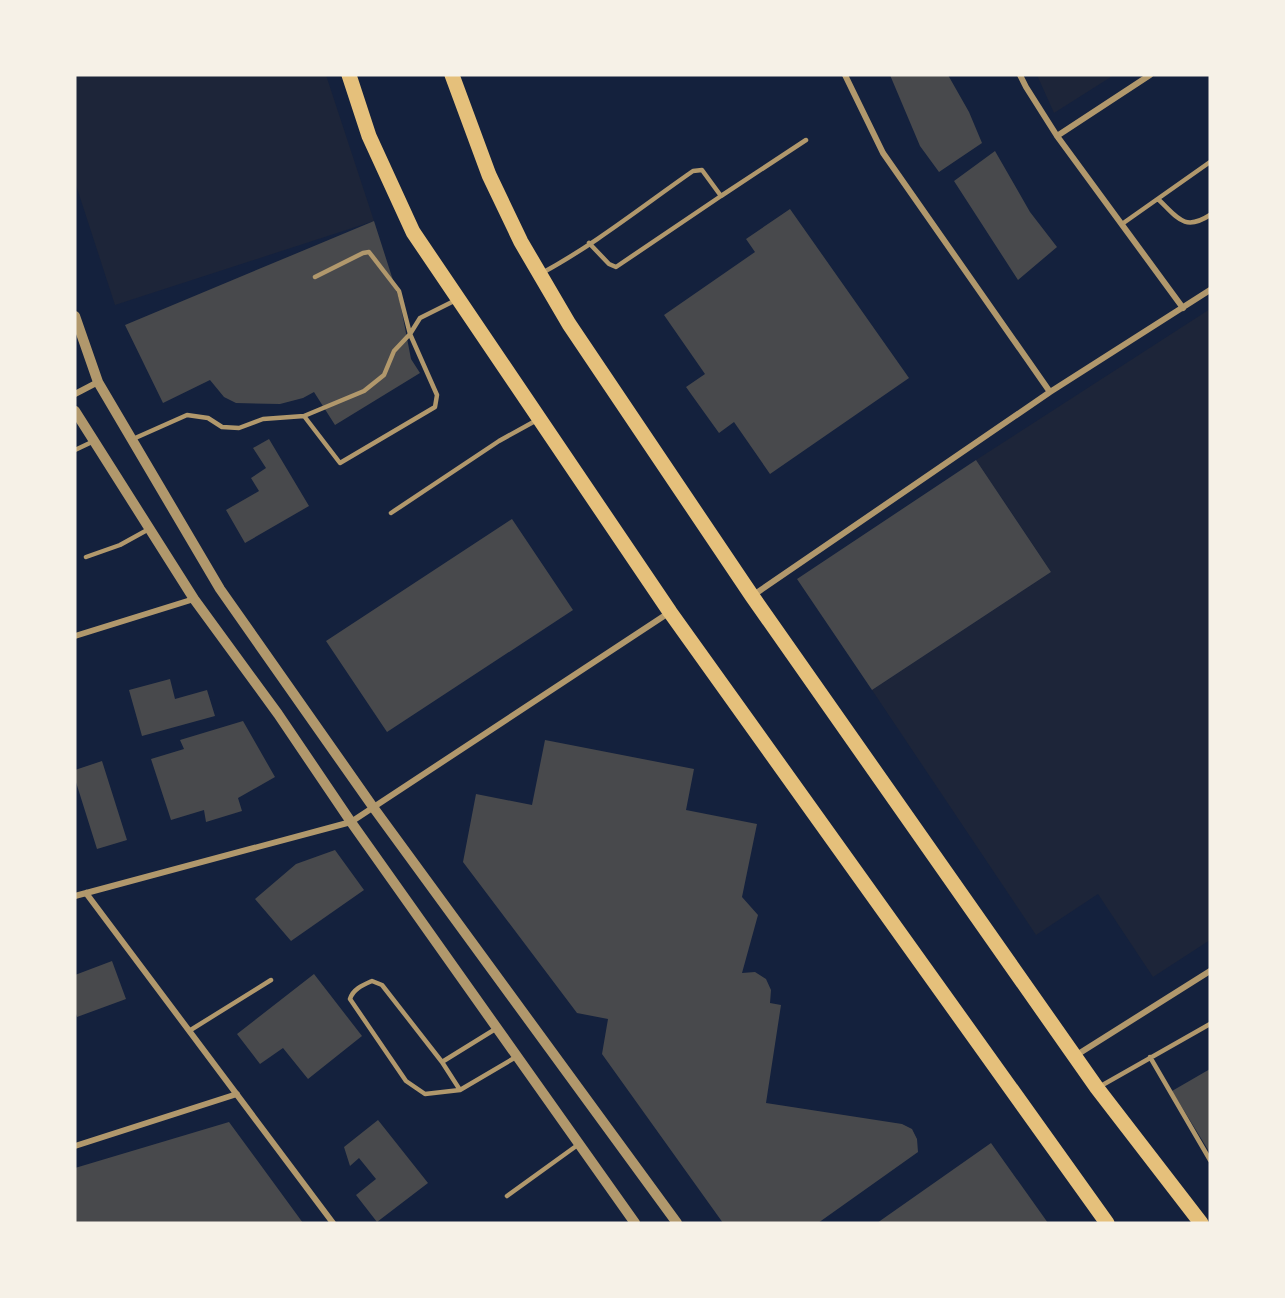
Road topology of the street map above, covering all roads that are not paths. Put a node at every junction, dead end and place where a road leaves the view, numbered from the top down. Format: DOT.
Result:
graph roads {
  1 [pos="349,75"];
  2 [pos="453,75"];
  3 [pos="845,75"];
  4 [pos="1020,75"];
  5 [pos="1149,75"];
  6 [pos="1058,136"];
  7 [pos="806,140"];
  8 [pos="1210,162"];
  9 [pos="721,196"];
  10 [pos="1158,199"];
  11 [pos="1210,215"];
  12 [pos="1122,224"];
  13 [pos="589,243"];
  14 [pos="539,274"];
  15 [pos="315,277"];
  16 [pos="1210,290"];
  17 [pos="458,299"];
  18 [pos="1184,308"];
  19 [pos="75,316"];
  20 [pos="410,334"];
  21 [pos="98,382"];
  22 [pos="1050,392"];
  23 [pos="75,394"];
  24 [pos="75,411"];
  25 [pos="304,416"];
  26 [pos="539,419"];
  27 [pos="132,440"];
  28 [pos="94,441"];
  29 [pos="75,450"];
  30 [pos="391,513"];
  31 [pos="149,529"];
  32 [pos="86,557"];
  33 [pos="752,596"];
  34 [pos="194,599"];
  35 [pos="670,612"];
  36 [pos="75,636"];
  37 [pos="373,807"];
  38 [pos="351,822"];
  39 [pos="86,893"];
  40 [pos="75,897"];
  41 [pos="1210,971"];
  42 [pos="271,980"];
  43 [pos="1210,1024"];
  44 [pos="497,1028"];
  45 [pos="189,1031"];
  46 [pos="1074,1056"];
  47 [pos="517,1057"];
  48 [pos="1150,1057"];
  49 [pos="442,1062"];
  50 [pos="1097,1088"];
  51 [pos="460,1090"];
  52 [pos="237,1094"];
  53 [pos="579,1144"];
  54 [pos="75,1146"];
  55 [pos="1210,1160"];
  56 [pos="507,1196"];
  57 [pos="333,1223"];
  58 [pos="635,1223"];
  59 [pos="676,1223"];
  60 [pos="1107,1223"];
  61 [pos="1201,1223"];
  1 -- 17 [label="main road"];
  2 -- 14 [label="main road"];
  3 -- 22 [label="street"];
  4 -- 6 [label="street"];
  5 -- 6 [label="street"];
  6 -- 12 [label="street"];
  7 -- 9 [label="lane"];
  8 -- 10 [label="lane"];
  9 -- 13 [label="lane"];
  9 -- 13 [label="lane"];
  10 -- 11 [label="lane"];
  10 -- 12 [label="lane"];
  12 -- 18 [label="street"];
  13 -- 14 [label="lane"];
  14 -- 33 [label="main road"];
  15 -- 20 [label="lane"];
  16 -- 18 [label="street"];
  17 -- 20 [label="lane"];
  17 -- 26 [label="main road"];
  18 -- 22 [label="street"];
  19 -- 21 [label="street"];
  20 -- 25 [label="lane"];
  20 -- 25 [label="lane"];
  21 -- 23 [label="street"];
  21 -- 27 [label="street"];
  22 -- 33 [label="street"];
  24 -- 28 [label="street"];
  25 -- 27 [label="lane"];
  26 -- 30 [label="lane"];
  26 -- 35 [label="main road"];
  27 -- 37 [label="street"];
  28 -- 29 [label="lane"];
  28 -- 31 [label="street"];
  31 -- 32 [label="lane"];
  31 -- 34 [label="street"];
  33 -- 46 [label="main road"];
  34 -- 36 [label="street"];
  34 -- 38 [label="street"];
  35 -- 37 [label="street"];
  35 -- 60 [label="main road"];
  37 -- 38 [label="street"];
  37 -- 59 [label="street"];
  38 -- 39 [label="street"];
  38 -- 44 [label="street"];
  39 -- 40 [label="street"];
  39 -- 45 [label="street"];
  41 -- 46 [label="street"];
  42 -- 45 [label="lane"];
  43 -- 48 [label="lane"];
  44 -- 47 [label="street"];
  44 -- 49 [label="lane"];
  45 -- 52 [label="street"];
  46 -- 50 [label="main road"];
  47 -- 51 [label="lane"];
  47 -- 53 [label="street"];
  48 -- 50 [label="lane"];
  48 -- 55 [label="lane"];
  49 -- 51 [label="lane"];
  49 -- 51 [label="lane"];
  50 -- 61 [label="main road"];
  52 -- 54 [label="street"];
  52 -- 57 [label="street"];
  53 -- 56 [label="lane"];
  53 -- 58 [label="street"];
}
